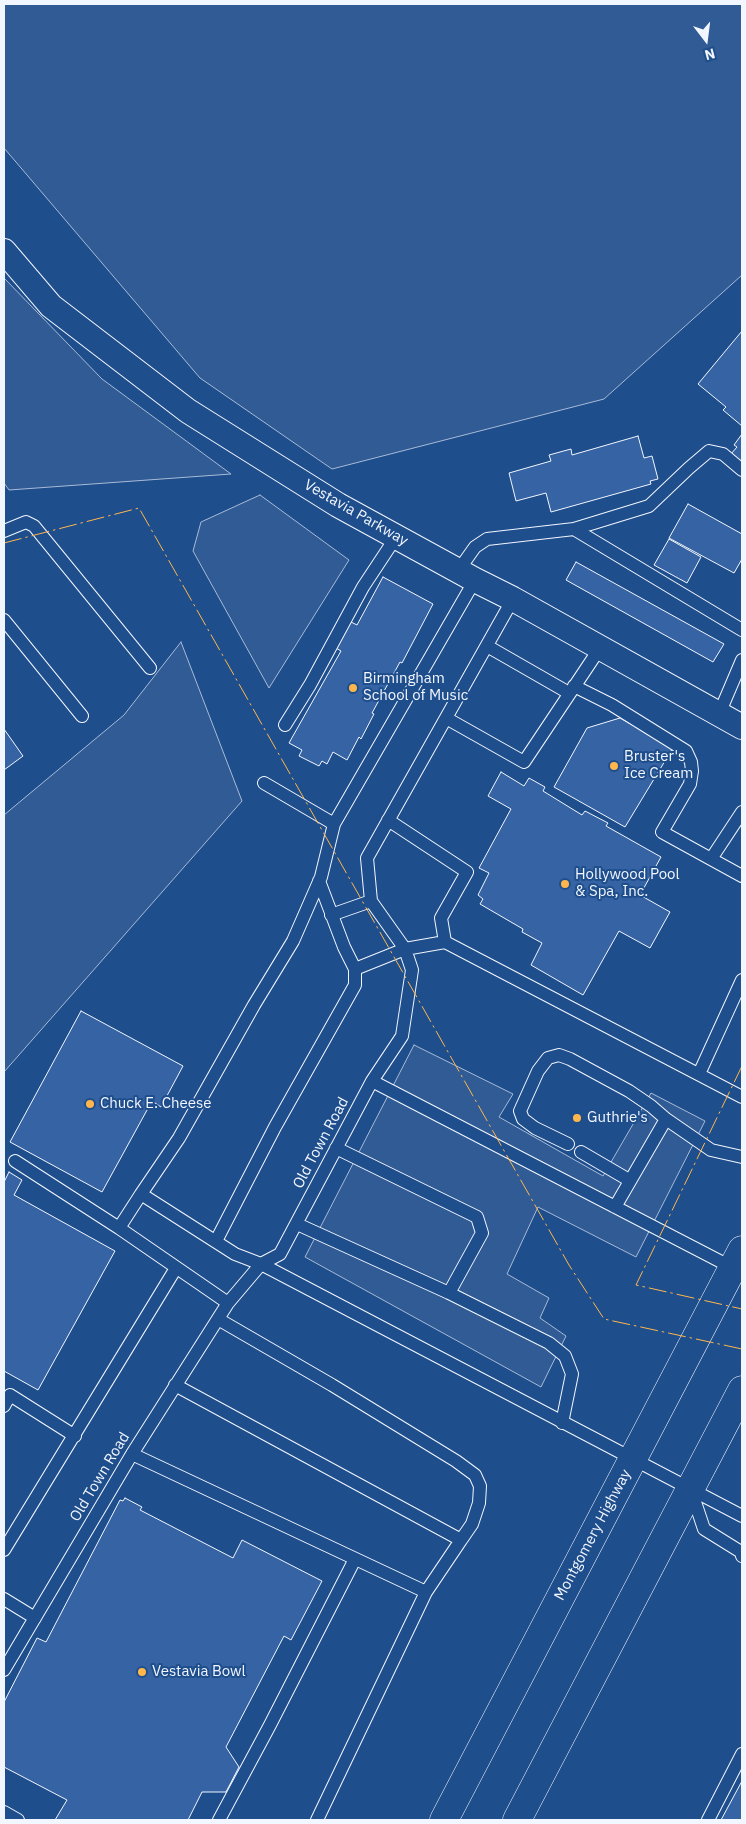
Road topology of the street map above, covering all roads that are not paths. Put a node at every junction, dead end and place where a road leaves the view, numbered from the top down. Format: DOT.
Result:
graph roads {
  1 [pos="4,251"];
  2 [pos="742,470"];
  3 [pos="574,529"];
  4 [pos="4,531"];
  5 [pos="396,536"];
  6 [pos="467,576"];
  7 [pos="513,599"];
  8 [pos="4,620"];
  9 [pos="742,630"];
  10 [pos="487,646"];
  11 [pos="600,648"];
  12 [pos="742,660"];
  13 [pos="150,668"];
  14 [pos="572,689"];
  15 [pos="719,714"];
  16 [pos="82,716"];
  17 [pos="446,718"];
  18 [pos="285,725"];
  19 [pos="742,726"];
  20 [pos="264,783"];
  21 [pos="742,812"];
  22 [pos="388,820"];
  23 [pos="334,824"];
  24 [pos="711,859"];
  25 [pos="742,876"];
  26 [pos="319,881"];
  27 [pos="371,901"];
  28 [pos="331,915"];
  29 [pos="445,942"];
  30 [pos="405,949"];
  31 [pos="355,969"];
  32 [pos="742,980"];
  33 [pos="698,1074"];
  34 [pos="372,1081"];
  35 [pos="742,1097"];
  36 [pos="666,1119"];
  37 [pos="568,1144"];
  38 [pos="336,1148"];
  39 [pos="581,1152"];
  40 [pos="742,1157"];
  41 [pos="15,1161"];
  42 [pos="629,1180"];
  43 [pos="141,1194"];
  44 [pos="615,1207"];
  45 [pos="297,1224"];
  46 [pos="119,1228"];
  47 [pos="216,1241"];
  48 [pos="737,1259"];
  49 [pos="261,1264"];
  50 [pos="176,1268"];
  51 [pos="449,1293"];
  52 [pos="228,1303"];
  53 [pos="218,1319"];
  54 [pos="175,1385"];
  55 [pos="742,1390"];
  56 [pos="6,1398"];
  57 [pos="562,1423"];
  58 [pos="75,1436"];
  59 [pos="132,1454"];
  60 [pos="634,1459"];
  61 [pos="690,1488"];
  62 [pos="742,1516"];
  63 [pos="461,1540"];
  64 [pos="4,1550"];
  65 [pos="742,1556"];
  66 [pos="355,1559"];
  67 [pos="426,1592"];
  68 [pos="4,1599"];
  69 [pos="35,1618"];
  70 [pos="4,1670"];
  71 [pos="742,1754"];
  72 [pos="4,1812"];
  73 [pos="18,1820"];
  74 [pos="219,1820"];
  75 [pos="317,1820"];
  76 [pos="444,1820"];
  77 [pos="517,1820"];
  78 [pos="708,1820"];
  1 -- 5 [label="street, Vestavia Parkway"];
  2 -- 3 [label="lane"];
  3 -- 6 [label="lane"];
  3 -- 9 [label="lane"];
  4 -- 13 [label="lane"];
  5 -- 6 [label="street, Vestavia Parkway"];
  5 -- 18 [label="lane"];
  6 -- 7 [label="street, Vestavia Parkway"];
  6 -- 23 [label="lane"];
  7 -- 10 [label="lane, Old Town Road"];
  7 -- 11 [label="street, Vestavia Parkway"];
  8 -- 16 [label="lane"];
  10 -- 14 [label="lane"];
  10 -- 17 [label="lane, Old Town Road"];
  11 -- 14 [label="lane"];
  11 -- 15 [label="street, Vestavia Parkway"];
  12 -- 15 [label="lane"];
  14 -- 17 [label="lane"];
  14 -- 24 [label="lane"];
  15 -- 19 [label="street, Vestavia Parkway"];
  17 -- 22 [label="lane, Old Town Road"];
  20 -- 23 [label="lane"];
  21 -- 24 [label="lane"];
  22 -- 27 [label="lane, Old Town Road"];
  22 -- 29 [label="lane"];
  23 -- 26 [label="lane"];
  24 -- 25 [label="lane"];
  26 -- 28 [label="lane"];
  26 -- 43 [label="lane"];
  27 -- 28 [label="lane"];
  27 -- 30 [label="lane, Old Town Road"];
  28 -- 31 [label="lane"];
  29 -- 30 [label="lane"];
  29 -- 33 [label="lane"];
  30 -- 31 [label="lane"];
  30 -- 34 [label="lane, Old Town Road"];
  31 -- 47 [label="lane"];
  32 -- 33 [label="lane"];
  33 -- 35 [label="lane"];
  34 -- 38 [label="lane, Old Town Road"];
  34 -- 44 [label="lane"];
  36 -- 37 [label="lane"];
  36 -- 40 [label="lane"];
  36 -- 42 [label="lane"];
  38 -- 45 [label="lane, Old Town Road"];
  38 -- 51 [label="lane"];
  39 -- 42 [label="lane"];
  41 -- 46 [label="lane"];
  42 -- 44 [label="lane"];
  43 -- 46 [label="lane"];
  43 -- 47 [label="lane"];
  44 -- 48 [label="lane"];
  45 -- 49 [label="lane, Old Town Road"];
  45 -- 51 [label="lane"];
  46 -- 50 [label="lane"];
  47 -- 49 [label="lane"];
  48 -- 60 [label="main road, Montgomery Highway"];
  49 -- 52 [label="lane, Old Town Road"];
  49 -- 57 [label="lane"];
  50 -- 52 [label="lane"];
  50 -- 58 [label="lane"];
  51 -- 57 [label="lane"];
  52 -- 53 [label="lane, Old Town Road"];
  53 -- 54 [label="lane, Old Town Road"];
  53 -- 63 [label="lane"];
  54 -- 59 [label="lane, Old Town Road"];
  54 -- 63 [label="lane"];
  55 -- 61 [label="main road"];
  56 -- 58 [label="lane"];
  57 -- 60 [label="lane"];
  58 -- 64 [label="lane"];
  59 -- 66 [label="lane"];
  59 -- 69 [label="lane, Old Town Road"];
  60 -- 61 [label="lane"];
  60 -- 76 [label="main road, Montgomery Highway"];
  61 -- 62 [label="lane"];
  61 -- 65 [label="lane"];
  61 -- 77 [label="main road"];
  63 -- 67 [label="lane"];
  66 -- 67 [label="lane"];
  66 -- 74 [label="lane"];
  67 -- 75 [label="lane"];
  68 -- 69 [label="lane"];
  69 -- 70 [label="lane, Old Town Road"];
  71 -- 78 [label="lane"];
  72 -- 73 [label="lane"];
}
